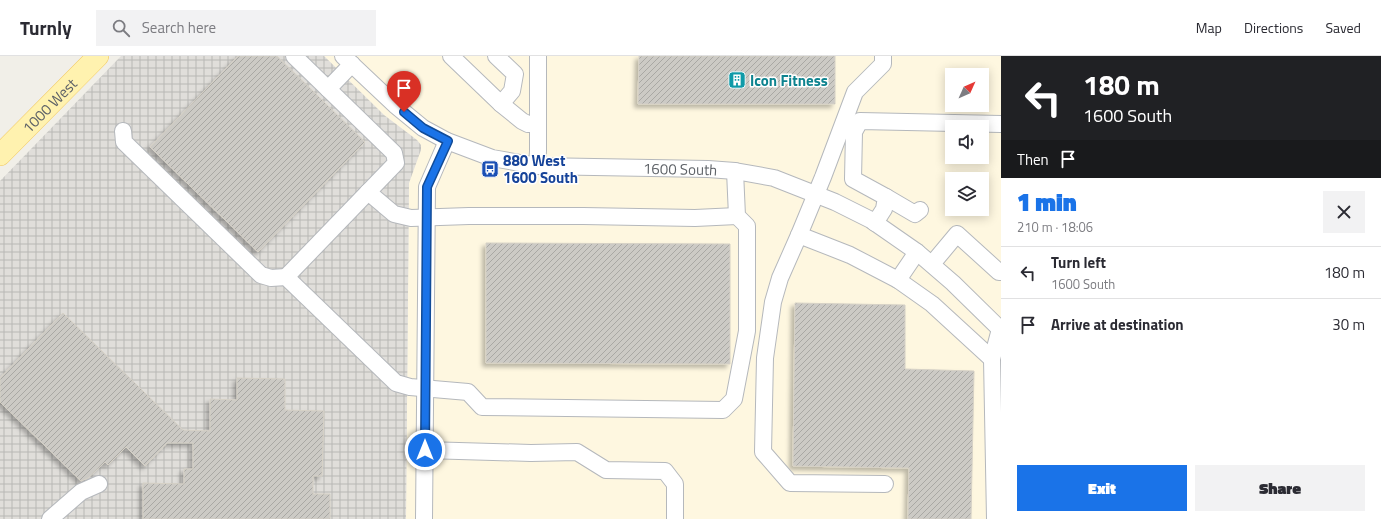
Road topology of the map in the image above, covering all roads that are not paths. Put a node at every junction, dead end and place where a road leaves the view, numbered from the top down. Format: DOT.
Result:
graph roads {
  1 [pos="98,56"];
  2 [pos="294,56"];
  3 [pos="451,56"];
  4 [pos="496,56"];
  5 [pos="538,56"];
  6 [pos="883,56"];
  7 [pos="347,60"];
  8 [pos="328,89"];
  9 [pos="501,104"];
  10 [pos="538,124"];
  11 [pos="1001,124"];
  12 [pos="123,131"];
  13 [pos="448,141"];
  14 [pos="0,155"];
  15 [pos="537,166"];
  16 [pos="735,171"];
  17 [pos="368,192"];
  18 [pos="815,194"];
  19 [pos="886,197"];
  20 [pos="920,210"];
  21 [pos="427,216"];
  22 [pos="737,216"];
  23 [pos="875,223"];
  24 [pos="799,235"];
  25 [pos="917,252"];
  26 [pos="932,264"];
  27 [pos="1001,272"];
  28 [pos="286,276"];
  29 [pos="898,280"];
  30 [pos="1001,329"];
  31 [pos="992,359"];
  32 [pos="425,388"];
  33 [pos="997,415"];
  34 [pos="425,450"];
  35 [pos="99,484"];
  36 [pos="885,484"];
  37 [pos="50,519"];
  38 [pos="424,519"];
  39 [pos="675,519"];
  40 [pos="995,519"];
  1 -- 14 [label="main road, 1000 West"];
  2 -- 8 [label="street"];
  3 -- 9 [label="street"];
  4 -- 9 [label="street"];
  5 -- 10 [label="street"];
  6 -- 18 [label="street"];
  7 -- 8 [label="street"];
  7 -- 13 [label="street, 1600 South"];
  8 -- 17 [label="street"];
  9 -- 10 [label="street"];
  10 -- 15 [label="street"];
  11 -- 19 [label="street"];
  12 -- 28 [label="street"];
  13 -- 15 [label="street, 1600 South"];
  13 -- 21 [label="street"];
  15 -- 16 [label="street, 1600 South"];
  16 -- 18 [label="street, 1600 South"];
  16 -- 22 [label="street"];
  17 -- 21 [label="street"];
  17 -- 28 [label="street"];
  18 -- 23 [label="street, 1600 South"];
  18 -- 24 [label="street"];
  19 -- 20 [label="street"];
  19 -- 23 [label="street"];
  21 -- 22 [label="street"];
  21 -- 32 [label="street"];
  22 -- 32 [label="street"];
  23 -- 25 [label="street, 1600 South"];
  24 -- 29 [label="street"];
  24 -- 36 [label="street"];
  25 -- 26 [label="street, 1600 South"];
  25 -- 29 [label="street"];
  26 -- 27 [label="street"];
  26 -- 30 [label="street, 1600 South"];
  28 -- 32 [label="street"];
  29 -- 31 [label="street"];
  30 -- 31 [label="street"];
  31 -- 33 [label="street"];
  32 -- 34 [label="street"];
  33 -- 40 [label="street"];
  34 -- 38 [label="street"];
  34 -- 39 [label="street"];
  35 -- 37 [label="street"];
}
